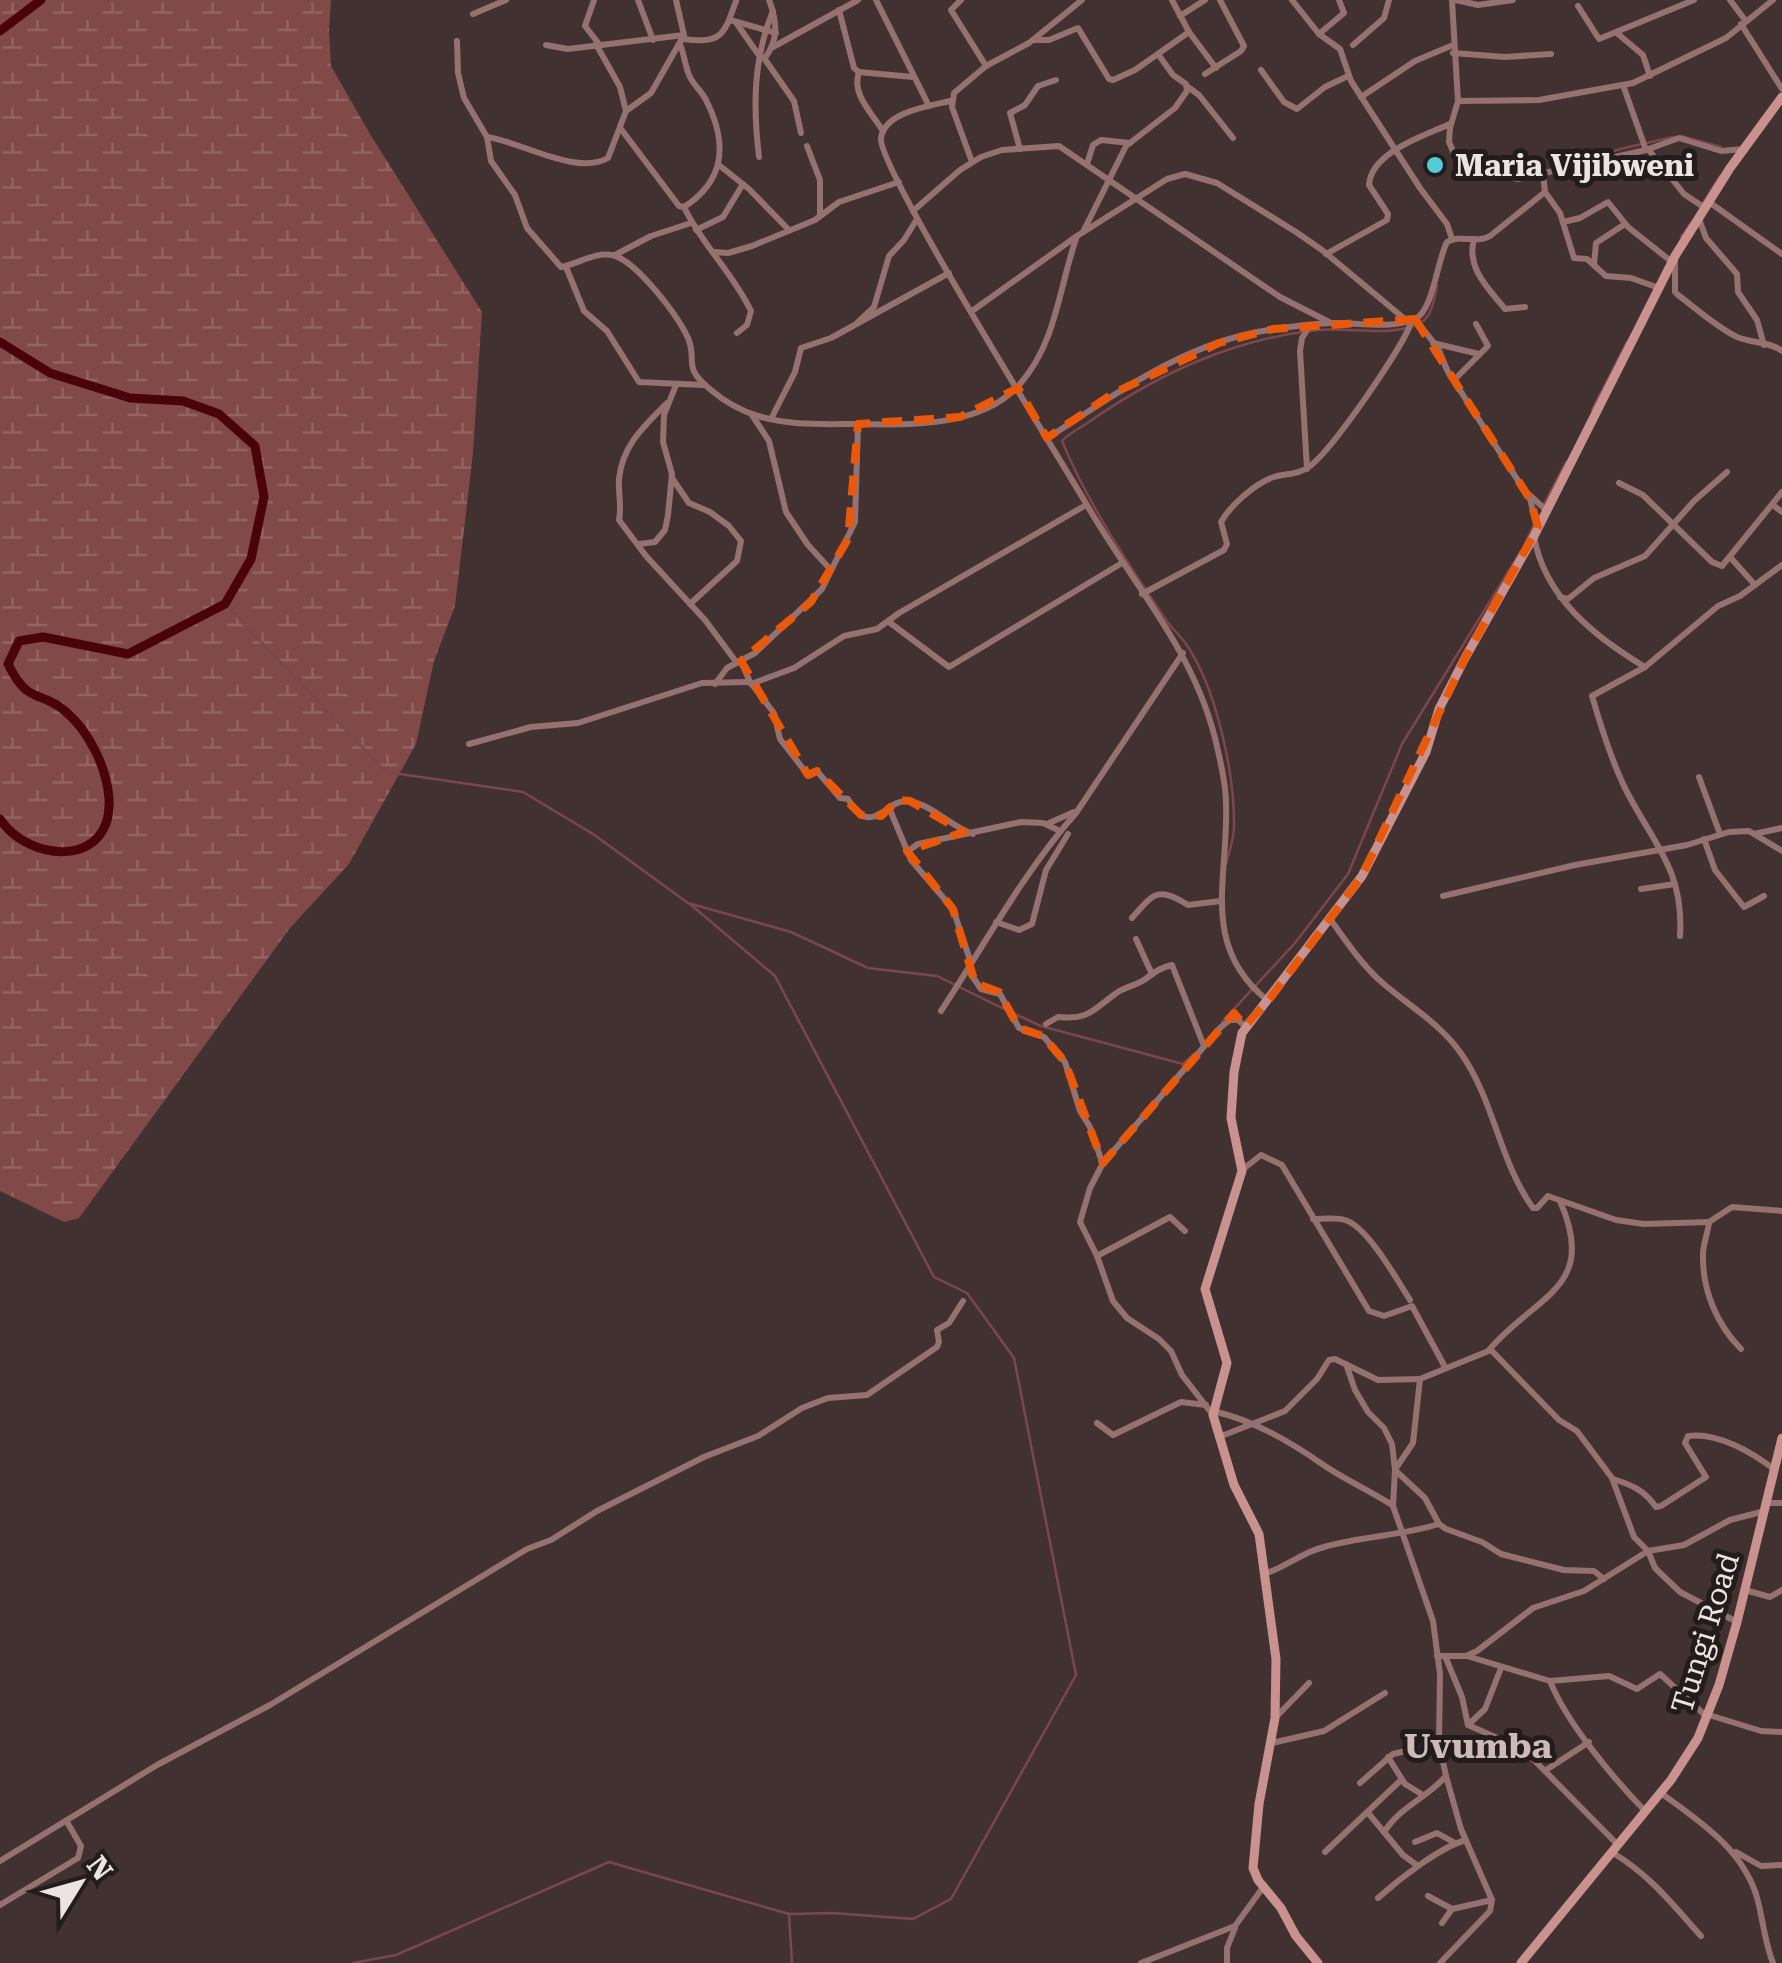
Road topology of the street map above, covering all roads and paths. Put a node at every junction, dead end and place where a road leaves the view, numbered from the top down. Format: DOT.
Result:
graph roads {
  1 [pos="506,0"];
  2 [pos="594,0"];
  3 [pos="638,0"];
  4 [pos="676,0"];
  5 [pos="737,0"];
  6 [pos="769,0"];
  7 [pos="858,0"];
  8 [pos="876,0"];
  9 [pos="945,0"];
  10 [pos="962,0"];
  11 [pos="1082,0"];
  12 [pos="1172,0"];
  13 [pos="1205,0"];
  14 [pos="1220,0"];
  15 [pos="1292,0"];
  16 [pos="1339,0"];
  17 [pos="1389,0"];
  18 [pos="1454,0"];
  19 [pos="1513,0"];
  20 [pos="1694,0"];
  21 [pos="1730,0"];
  22 [pos="1772,0"];
  23 [pos="1578,6"];
  24 [pos="839,10"];
  25 [pos="950,10"];
  26 [pos="772,11"];
  27 [pos="473,14"];
  28 [pos="1180,16"];
  29 [pos="732,20"];
  30 [pos="1743,22"];
  31 [pos="584,26"];
  32 [pos="765,30"];
  33 [pos="776,32"];
  34 [pos="1188,32"];
  35 [pos="1319,34"];
  36 [pos="1617,34"];
  37 [pos="682,39"];
  38 [pos="457,40"];
  39 [pos="653,40"];
  40 [pos="1033,40"];
  41 [pos="598,44"];
  42 [pos="546,45"];
  43 [pos="773,46"];
  44 [pos="1352,46"];
  45 [pos="575,48"];
  46 [pos="1453,49"];
  47 [pos="1158,54"];
  48 [pos="1551,54"];
  49 [pos="762,57"];
  50 [pos="986,66"];
  51 [pos="1216,68"];
  52 [pos="1262,70"];
  53 [pos="859,72"];
  54 [pos="1205,74"];
  55 [pos="1348,76"];
  56 [pos="1650,76"];
  57 [pos="913,77"];
  58 [pos="1056,80"];
  59 [pos="1623,85"];
  60 [pos="1187,87"];
  61 [pos="1782,89"];
  62 [pos="1361,97"];
  63 [pos="1782,97"];
  64 [pos="950,101"];
  65 [pos="1458,101"];
  66 [pos="930,106"];
  67 [pos="626,111"];
  68 [pos="1451,124"];
  69 [pos="620,130"];
  70 [pos="884,131"];
  71 [pos="800,133"];
  72 [pos="487,136"];
  73 [pos="1234,138"];
  74 [pos="1130,142"];
  75 [pos="806,146"];
  76 [pos="1020,149"];
  77 [pos="1744,149"];
  78 [pos="1396,150"];
  79 [pos="1647,150"];
  80 [pos="759,157"];
  81 [pos="972,162"];
  82 [pos="1088,164"];
  83 [pos="718,165"];
  84 [pos="1543,174"];
  85 [pos="1110,178"];
  86 [pos="898,182"];
  87 [pos="743,184"];
  88 [pos="1545,192"];
  89 [pos="1138,198"];
  90 [pos="1707,205"];
  91 [pos="684,207"];
  92 [pos="915,215"];
  93 [pos="820,216"];
  94 [pos="1699,218"];
  95 [pos="1562,222"];
  96 [pos="1626,224"];
  97 [pos="694,226"];
  98 [pos="788,229"];
  99 [pos="1079,235"];
  100 [pos="1706,238"];
  101 [pos="1452,239"];
  102 [pos="1474,239"];
  103 [pos="1684,242"];
  104 [pos="714,252"];
  105 [pos="1326,254"];
  106 [pos="1782,254"];
  107 [pos="614,256"];
  108 [pos="1673,259"];
  109 [pos="1594,266"];
  110 [pos="566,267"];
  111 [pos="949,273"];
  112 [pos="1658,288"];
  113 [pos="1524,307"];
  114 [pos="972,311"];
  115 [pos="1411,320"];
  116 [pos="1332,323"];
  117 [pos="857,324"];
  118 [pos="1476,324"];
  119 [pos="1310,326"];
  120 [pos="1294,328"];
  121 [pos="737,333"];
  122 [pos="1301,342"];
  123 [pos="1433,343"];
  124 [pos="1764,345"];
  125 [pos="1782,351"];
  126 [pos="1480,354"];
  127 [pos="1454,380"];
  128 [pos="677,384"];
  129 [pos="704,384"];
  130 [pos="1018,388"];
  131 [pos="667,403"];
  132 [pos="752,414"];
  133 [pos="771,420"];
  134 [pos="858,424"];
  135 [pos="1048,438"];
  136 [pos="1306,469"];
  137 [pos="1728,472"];
  138 [pos="672,477"];
  139 [pos="1619,483"];
  140 [pos="1782,492"];
  141 [pos="1530,498"];
  142 [pos="1086,505"];
  143 [pos="1772,505"];
  144 [pos="1546,510"];
  145 [pos="1782,512"];
  146 [pos="1674,524"];
  147 [pos="1536,531"];
  148 [pos="653,543"];
  149 [pos="637,544"];
  150 [pos="1730,557"];
  151 [pos="650,560"];
  152 [pos="1122,563"];
  153 [pos="1782,565"];
  154 [pos="832,570"];
  155 [pos="1755,585"];
  156 [pos="1142,594"];
  157 [pos="1560,597"];
  158 [pos="690,604"];
  159 [pos="889,622"];
  160 [pos="1183,653"];
  161 [pos="739,662"];
  162 [pos="1645,667"];
  163 [pos="751,683"];
  164 [pos="715,684"];
  165 [pos="469,744"];
  166 [pos="1698,776"];
  167 [pos="1079,808"];
  168 [pos="890,810"];
  169 [pos="1047,824"];
  170 [pos="1782,828"];
  171 [pos="1064,832"];
  172 [pos="973,834"];
  173 [pos="1720,834"];
  174 [pos="1752,834"];
  175 [pos="1704,839"];
  176 [pos="1662,849"];
  177 [pos="908,851"];
  178 [pos="1782,851"];
  179 [pos="1675,884"];
  180 [pos="1641,889"];
  181 [pos="1443,896"];
  182 [pos="1764,896"];
  183 [pos="1221,901"];
  184 [pos="1132,918"];
  185 [pos="1330,920"];
  186 [pos="996,922"];
  187 [pos="1680,936"];
  188 [pos="1136,939"];
  189 [pos="969,967"];
  190 [pos="1151,972"];
  191 [pos="1268,1001"];
  192 [pos="941,1011"];
  193 [pos="1046,1024"];
  194 [pos="1245,1026"];
  195 [pos="1204,1046"];
  196 [pos="1103,1163"];
  197 [pos="1242,1171"];
  198 [pos="1560,1200"];
  199 [pos="1782,1211"];
  200 [pos="1313,1219"];
  201 [pos="1709,1222"];
  202 [pos="1186,1231"];
  203 [pos="1097,1256"];
  204 [pos="1410,1300"];
  205 [pos="963,1301"];
  206 [pos="1489,1350"];
  207 [pos="1741,1350"];
  208 [pos="1346,1364"];
  209 [pos="1445,1367"];
  210 [pos="1420,1379"];
  211 [pos="1211,1410"];
  212 [pos="1098,1423"];
  213 [pos="1255,1425"];
  214 [pos="1218,1437"];
  215 [pos="1782,1438"];
  216 [pos="1395,1469"];
  217 [pos="1776,1470"];
  218 [pos="1612,1478"];
  219 [pos="1782,1502"];
  220 [pos="1394,1506"];
  221 [pos="1767,1506"];
  222 [pos="1439,1524"];
  223 [pos="1401,1534"];
  224 [pos="1648,1552"];
  225 [pos="1267,1573"];
  226 [pos="1604,1578"];
  227 [pos="1745,1590"];
  228 [pos="1782,1590"];
  229 [pos="1737,1622"];
  230 [pos="1441,1656"];
  231 [pos="1466,1656"];
  232 [pos="1501,1668"];
  233 [pos="1550,1681"];
  234 [pos="1309,1683"];
  235 [pos="1385,1693"];
  236 [pos="1708,1716"];
  237 [pos="1276,1718"];
  238 [pos="1468,1725"];
  239 [pos="1782,1732"];
  240 [pos="1589,1742"];
  241 [pos="1272,1743"];
  242 [pos="1439,1743"];
  243 [pos="1388,1757"];
  244 [pos="1546,1770"];
  245 [pos="1446,1776"];
  246 [pos="1401,1780"];
  247 [pos="1360,1784"];
  248 [pos="1661,1793"];
  249 [pos="1424,1795"];
  250 [pos="1645,1811"];
  251 [pos="1369,1814"];
  252 [pos="67,1822"];
  253 [pos="1384,1831"];
  254 [pos="1466,1840"];
  255 [pos="1416,1842"];
  256 [pos="1455,1843"];
  257 [pos="1616,1850"];
  258 [pos="1324,1852"];
  259 [pos="1735,1852"];
  260 [pos="0,1861"];
  261 [pos="1782,1865"];
  262 [pos="1418,1866"];
  263 [pos="1264,1886"];
  264 [pos="1428,1896"];
  265 [pos="1378,1898"];
  266 [pos="1492,1900"];
  267 [pos="0,1905"];
  268 [pos="1452,1909"];
  269 [pos="1442,1923"];
  270 [pos="1235,1926"];
  271 [pos="1701,1936"];
  272 [pos="1141,1963"];
  273 [pos="1227,1963"];
  274 [pos="1318,1963"];
  275 [pos="1440,1963"];
  276 [pos="1521,1963"];
  277 [pos="1773,1963"];
  1 -- 27 [label="street"];
  2 -- 31 [label="street"];
  3 -- 39 [label="street"];
  4 -- 37 [label="street"];
  5 -- 29 [label="street"];
  6 -- 26 [label="street"];
  7 -- 24 [label="street"];
  8 -- 57 [label="street"];
  9 -- 25 [label="street"];
  10 -- 25 [label="street"];
  11 -- 40 [label="street"];
  12 -- 28 [label="street"];
  13 -- 28 [label="street"];
  14 -- 51 [label="street"];
  15 -- 35 [label="street"];
  16 -- 35 [label="street"];
  17 -- 44 [label="street"];
  18 -- 19 [label="street"];
  18 -- 46 [label="street"];
  20 -- 36 [label="street"];
  21 -- 30 [label="street"];
  22 -- 30 [label="street"];
  23 -- 36 [label="street"];
  24 -- 43 [label="street"];
  24 -- 53 [label="street"];
  25 -- 50 [label="street"];
  26 -- 32 [label="street"];
  26 -- 33 [label="street"];
  28 -- 34 [label="street"];
  29 -- 32 [label="street"];
  29 -- 37 [label="street"];
  29 -- 49 [label="street"];
  30 -- 56 [label="street"];
  30 -- 61 [label="street"];
  31 -- 41 [label="street"];
  31 -- 45 [label="street"];
  32 -- 33 [label="street"];
  32 -- 49 [label="street"];
  33 -- 43 [label="street"];
  34 -- 47 [label="street"];
  34 -- 51 [label="street"];
  35 -- 55 [label="street"];
  36 -- 56 [label="street"];
  37 -- 39 [label="street"];
  37 -- 67 [label="street"];
  37 -- 83 [label="street"];
  38 -- 72 [label="street"];
  39 -- 41 [label="street"];
  40 -- 47 [label="street"];
  40 -- 50 [label="street"];
  41 -- 45 [label="street"];
  41 -- 67 [label="street"];
  42 -- 45 [label="street"];
  43 -- 49 [label="street"];
  46 -- 48 [label="street"];
  46 -- 62 [label="street"];
  46 -- 65 [label="street"];
  47 -- 60 [label="street"];
  49 -- 71 [label="street"];
  49 -- 80 [label="street"];
  50 -- 64 [label="street"];
  51 -- 54 [label="street"];
  52 -- 55 [label="street"];
  53 -- 57 [label="street"];
  53 -- 70 [label="street"];
  55 -- 62 [label="street"];
  56 -- 59 [label="street"];
  57 -- 66 [label="street"];
  58 -- 76 [label="street"];
  59 -- 65 [label="street"];
  59 -- 79 [label="street"];
  60 -- 73 [label="street"];
  60 -- 74 [label="street"];
  62 -- 78 [label="street"];
  63 -- 77 [label="street"];
  64 -- 66 [label="street"];
  64 -- 81 [label="street"];
  65 -- 68 [label="street"];
  66 -- 70 [label="street"];
  67 -- 69 [label="street"];
  68 -- 78 [label="street"];
  68 -- 84 [label="street"];
  69 -- 72 [label="street"];
  69 -- 91 [label="street"];
  70 -- 86 [label="street"];
  72 -- 110 [label="street"];
  74 -- 82 [label="street"];
  74 -- 85 [label="street"];
  75 -- 93 [label="street"];
  76 -- 81 [label="street"];
  76 -- 82 [label="street"];
  77 -- 79 [label="street"];
  77 -- 90 [label="street"];
  78 -- 101 [label="street"];
  78 -- 105 [label="street"];
  79 -- 84 [label="street"];
  79 -- 90 [label="street"];
  81 -- 92 [label="street"];
  82 -- 85 [label="street"];
  83 -- 87 [label="street"];
  83 -- 91 [label="street"];
  84 -- 88 [label="street"];
  85 -- 89 [label="street"];
  85 -- 99 [label="street"];
  86 -- 92 [label="street"];
  86 -- 93 [label="street"];
  87 -- 97 [label="street"];
  87 -- 98 [label="street"];
  88 -- 95 [label="street"];
  88 -- 102 [label="street"];
  89 -- 99 [label="street"];
  89 -- 105 [label="street"];
  89 -- 116 [label="street"];
  90 -- 94 [label="street"];
  90 -- 106 [label="street"];
  91 -- 97 [label="street"];
  92 -- 111 [label="street"];
  92 -- 117 [label="street"];
  93 -- 98 [label="street"];
  94 -- 100 [label="street"];
  94 -- 103 [label="street"];
  95 -- 96 [label="street"];
  95 -- 109 [label="street"];
  96 -- 108 [label="street"];
  96 -- 109 [label="street"];
  97 -- 104 [label="street"];
  97 -- 107 [label="street"];
  98 -- 104 [label="street"];
  99 -- 114 [label="street"];
  99 -- 130 [label="street"];
  100 -- 103 [label="street"];
  100 -- 124 [label="street"];
  101 -- 102 [label="street"];
  101 -- 115 [label="street"];
  102 -- 113 [label="street"];
  103 -- 108 [label="street"];
  104 -- 121 [label="street"];
  105 -- 115 [label="street"];
  107 -- 110 [label="street"];
  107 -- 129 [label="street"];
  108 -- 112 [label="street"];
  108 -- 124 [label="street"];
  109 -- 112 [label="street"];
  110 -- 128 [label="street"];
  111 -- 114 [label="street"];
  111 -- 117 [label="street"];
  112 -- 144 [label="street"];
  114 -- 130 [label="street"];
  115 -- 116 [label="street"];
  115 -- 123 [label="street"];
  115 -- 136 [label="street"];
  116 -- 119 [label="street"];
  117 -- 133 [label="street"];
  118 -- 126 [label="street"];
  119 -- 120 [label="street"];
  119 -- 122 [label="street"];
  120 -- 122 [label="street"];
  120 -- 135 [label="street"];
  122 -- 136 [label="street"];
  123 -- 126 [label="street"];
  123 -- 127 [label="street"];
  124 -- 125 [label="street"];
  126 -- 127 [label="street"];
  127 -- 141 [label="street"];
  128 -- 129 [label="street"];
  128 -- 131 [label="street"];
  129 -- 132 [label="street"];
  130 -- 134 [label="street"];
  130 -- 135 [label="street"];
  131 -- 138 [label="street"];
  131 -- 149 [label="street"];
  132 -- 133 [label="street"];
  132 -- 154 [label="street"];
  133 -- 134 [label="street"];
  134 -- 154 [label="street"];
  135 -- 142 [label="street"];
  136 -- 156 [label="street"];
  137 -- 146 [label="street"];
  138 -- 148 [label="street"];
  138 -- 158 [label="street"];
  139 -- 146 [label="street"];
  140 -- 143 [label="street"];
  141 -- 144 [label="street"];
  141 -- 147 [label="street"];
  142 -- 152 [label="street"];
  142 -- 159 [label="street"];
  143 -- 145 [label="street"];
  143 -- 150 [label="street"];
  144 -- 147 [label="street"];
  146 -- 150 [label="street"];
  146 -- 157 [label="street"];
  147 -- 157 [label="street"];
  147 -- 185 [label="street"];
  148 -- 149 [label="street"];
  148 -- 151 [label="street"];
  149 -- 151 [label="street"];
  150 -- 155 [label="street"];
  151 -- 158 [label="street"];
  152 -- 156 [label="street"];
  152 -- 159 [label="street"];
  153 -- 155 [label="street"];
  154 -- 161 [label="street"];
  155 -- 162 [label="street"];
  156 -- 160 [label="street"];
  157 -- 162 [label="street"];
  158 -- 161 [label="street"];
  159 -- 163 [label="street"];
  160 -- 167 [label="street"];
  160 -- 183 [label="street"];
  161 -- 163 [label="street"];
  161 -- 164 [label="street"];
  162 -- 176 [label="street"];
  163 -- 164 [label="street"];
  163 -- 168 [label="street"];
  164 -- 165 [label="street"];
  166 -- 173 [label="street"];
  167 -- 169 [label="street"];
  167 -- 171 [label="street"];
  168 -- 172 [label="street"];
  168 -- 177 [label="street"];
  169 -- 171 [label="street"];
  169 -- 172 [label="street"];
  170 -- 174 [label="street"];
  171 -- 186 [label="street"];
  171 -- 186 [label="street"];
  172 -- 177 [label="street"];
  173 -- 174 [label="street"];
  173 -- 175 [label="street"];
  174 -- 178 [label="street"];
  175 -- 176 [label="street"];
  175 -- 182 [label="street"];
  176 -- 179 [label="street"];
  176 -- 181 [label="street"];
  177 -- 189 [label="street"];
  179 -- 180 [label="street"];
  179 -- 187 [label="street"];
  183 -- 184 [label="street"];
  183 -- 191 [label="street"];
  185 -- 191 [label="street"];
  185 -- 198 [label="street"];
  186 -- 189 [label="street"];
  188 -- 190 [label="street"];
  189 -- 192 [label="street"];
  189 -- 196 [label="street"];
  190 -- 193 [label="street"];
  190 -- 195 [label="street"];
  191 -- 194 [label="street"];
  194 -- 195 [label="street"];
  194 -- 197 [label="street"];
  195 -- 196 [label="street"];
  196 -- 203 [label="street"];
  197 -- 200 [label="street"];
  197 -- 211 [label="street"];
  198 -- 201 [label="street"];
  198 -- 206 [label="street"];
  199 -- 201 [label="street"];
  200 -- 204 [label="street"];
  200 -- 209 [label="street"];
  201 -- 207 [label="street"];
  202 -- 203 [label="street"];
  203 -- 211 [label="street"];
  205 -- 252 [label="street"];
  206 -- 209 [label="street"];
  206 -- 218 [label="street"];
  208 -- 210 [label="street"];
  208 -- 213 [label="street"];
  208 -- 216 [label="street"];
  209 -- 210 [label="street"];
  210 -- 216 [label="street"];
  211 -- 212 [label="street"];
  211 -- 213 [label="street"];
  211 -- 214 [label="street"];
  213 -- 214 [label="street"];
  213 -- 220 [label="street"];
  214 -- 225 [label="street"];
  215 -- 217 [label="street, Tungi Road"];
  216 -- 220 [label="street"];
  216 -- 222 [label="street"];
  217 -- 218 [label="street"];
  217 -- 221 [label="street, Tungi Road"];
  218 -- 224 [label="street"];
  219 -- 221 [label="street"];
  220 -- 223 [label="street"];
  221 -- 224 [label="street"];
  221 -- 227 [label="street, Tungi Road"];
  222 -- 223 [label="street"];
  222 -- 226 [label="street"];
  223 -- 225 [label="street"];
  223 -- 230 [label="street"];
  224 -- 226 [label="street"];
  224 -- 229 [label="street"];
  225 -- 237 [label="street"];
  226 -- 231 [label="street"];
  227 -- 228 [label="street"];
  227 -- 229 [label="street, Tungi Road"];
  229 -- 236 [label="street, Tungi Road"];
  230 -- 231 [label="street"];
  230 -- 238 [label="street"];
  230 -- 242 [label="street"];
  231 -- 232 [label="street"];
  232 -- 233 [label="street"];
  232 -- 238 [label="street"];
  233 -- 236 [label="street"];
  233 -- 240 [label="street"];
  234 -- 237 [label="street"];
  235 -- 241 [label="street"];
  236 -- 239 [label="street"];
  236 -- 248 [label="street, Tungi Road"];
  237 -- 241 [label="street"];
  238 -- 244 [label="street"];
  240 -- 244 [label="street"];
  240 -- 250 [label="street"];
  241 -- 263 [label="street"];
  242 -- 243 [label="street"];
  242 -- 245 [label="street"];
  243 -- 246 [label="street"];
  243 -- 247 [label="street"];
  244 -- 257 [label="street"];
  245 -- 249 [label="street"];
  245 -- 254 [label="street"];
  246 -- 249 [label="street"];
  246 -- 251 [label="street"];
  248 -- 250 [label="street, Tungi Road"];
  248 -- 259 [label="street"];
  249 -- 253 [label="street"];
  250 -- 257 [label="street, Tungi Road"];
  251 -- 253 [label="street"];
  251 -- 258 [label="street"];
  252 -- 260 [label="street"];
  252 -- 267 [label="street"];
  253 -- 262 [label="street"];
  254 -- 256 [label="street"];
  254 -- 266 [label="street"];
  255 -- 256 [label="street"];
  256 -- 262 [label="street"];
  257 -- 271 [label="street"];
  257 -- 276 [label="street, Tungi Road"];
  259 -- 261 [label="street"];
  259 -- 277 [label="street"];
  262 -- 265 [label="street"];
  263 -- 270 [label="street"];
  263 -- 274 [label="street"];
  264 -- 268 [label="street"];
  266 -- 268 [label="street"];
  266 -- 275 [label="street"];
  268 -- 269 [label="street"];
  270 -- 272 [label="street"];
  270 -- 273 [label="street"];
}
